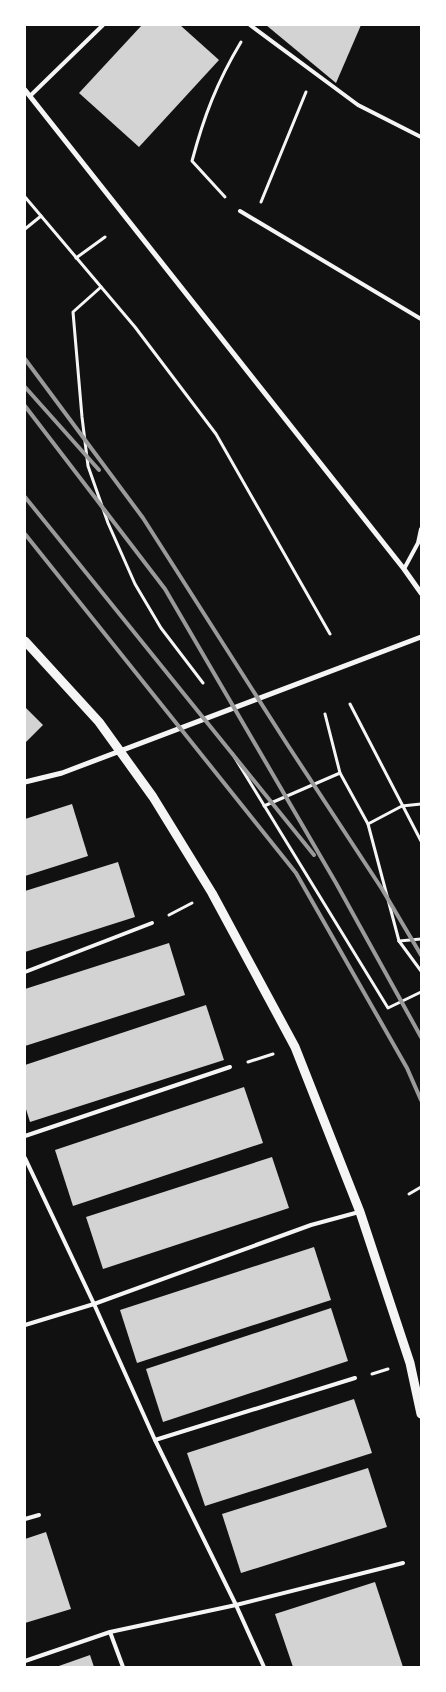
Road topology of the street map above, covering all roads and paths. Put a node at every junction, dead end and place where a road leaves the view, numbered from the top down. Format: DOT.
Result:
graph roads {
  1 [pos="103,25"];
  2 [pos="250,25"];
  3 [pos="314,73"];
  4 [pos="25,90"];
  5 [pos="30,96"];
  6 [pos="421,137"];
  7 [pos="25,197"];
  8 [pos="240,212"];
  9 [pos="41,216"];
  10 [pos="253,219"];
  11 [pos="25,229"];
  12 [pos="104,237"];
  13 [pos="76,258"];
  14 [pos="102,287"];
  15 [pos="421,319"];
  16 [pos="421,528"];
  17 [pos="404,569"];
  18 [pos="421,593"];
  19 [pos="330,634"];
  20 [pos="421,637"];
  21 [pos="25,641"];
  22 [pos="202,683"];
  23 [pos="350,704"];
  24 [pos="325,714"];
  25 [pos="119,750"];
  26 [pos="232,753"];
  27 [pos="340,773"];
  28 [pos="25,782"];
  29 [pos="421,804"];
  30 [pos="264,806"];
  31 [pos="402,806"];
  32 [pos="368,824"];
  33 [pos="421,841"];
  34 [pos="212,894"];
  35 [pos="152,923"];
  36 [pos="421,939"];
  37 [pos="399,941"];
  38 [pos="421,970"];
  39 [pos="25,972"];
  40 [pos="421,992"];
  41 [pos="295,1046"];
  42 [pos="230,1068"];
  43 [pos="25,1136"];
  44 [pos="25,1158"];
  45 [pos="421,1187"];
  46 [pos="409,1194"];
  47 [pos="360,1212"];
  48 [pos="94,1304"];
  49 [pos="25,1325"];
  50 [pos="410,1362"];
  51 [pos="356,1378"];
  52 [pos="421,1414"];
  53 [pos="155,1440"];
  54 [pos="39,1514"];
  55 [pos="25,1519"];
  56 [pos="403,1562"];
  57 [pos="236,1605"];
  58 [pos="110,1632"];
  59 [pos="25,1661"];
  60 [pos="123,1667"];
  61 [pos="264,1667"];
  1 -- 5 [label="lane"];
  2 -- 3 [label="lane"];
  2 -- 8 [label="path"];
  3 -- 6 [label="lane"];
  3 -- 10 [label="path"];
  4 -- 5 [label="street"];
  5 -- 17 [label="street"];
  7 -- 9 [label="path"];
  8 -- 10 [label="lane"];
  9 -- 11 [label="path"];
  9 -- 13 [label="path"];
  10 -- 15 [label="lane"];
  12 -- 13 [label="path"];
  13 -- 14 [label="path"];
  14 -- 19 [label="path"];
  14 -- 22 [label="path"];
  16 -- 17 [label="lane"];
  17 -- 18 [label="street"];
  20 -- 25 [label="street"];
  21 -- 25 [label="street"];
  23 -- 31 [label="path"];
  24 -- 27 [label="path"];
  25 -- 28 [label="street"];
  25 -- 34 [label="street"];
  26 -- 30 [label="path"];
  27 -- 30 [label="path"];
  27 -- 32 [label="path"];
  29 -- 31 [label="path"];
  30 -- 40 [label="path"];
  31 -- 32 [label="path"];
  31 -- 33 [label="path"];
  32 -- 37 [label="path"];
  34 -- 35 [label="path"];
  34 -- 41 [label="street"];
  35 -- 39 [label="lane"];
  36 -- 37 [label="path"];
  37 -- 38 [label="path"];
  41 -- 42 [label="path"];
  41 -- 47 [label="street"];
  42 -- 43 [label="lane"];
  44 -- 48 [label="lane"];
  45 -- 46 [label="path"];
  47 -- 48 [label="lane"];
  47 -- 50 [label="street"];
  48 -- 49 [label="lane"];
  48 -- 53 [label="lane"];
  50 -- 51 [label="path"];
  50 -- 52 [label="street"];
  51 -- 53 [label="lane"];
  53 -- 57 [label="lane"];
  54 -- 55 [label="lane"];
  56 -- 57 [label="lane"];
  57 -- 58 [label="lane"];
  57 -- 61 [label="lane"];
  58 -- 59 [label="lane"];
  58 -- 60 [label="lane"];
}
